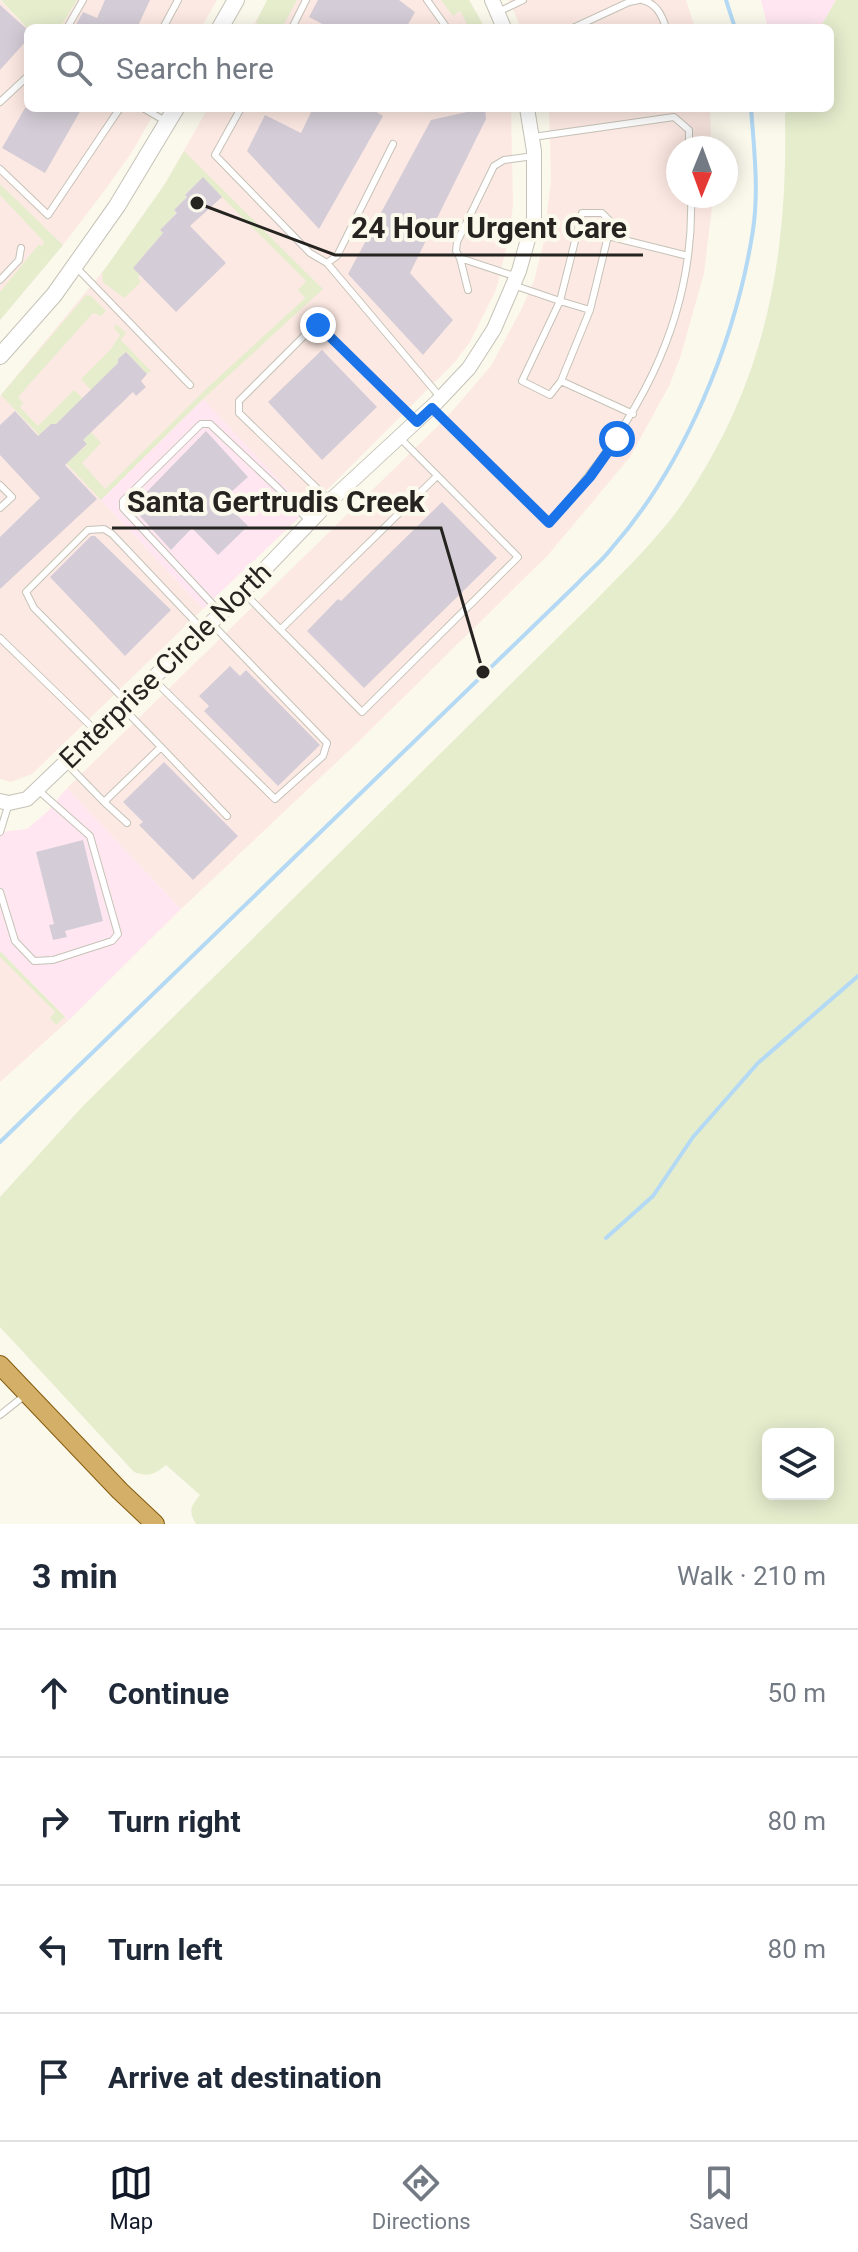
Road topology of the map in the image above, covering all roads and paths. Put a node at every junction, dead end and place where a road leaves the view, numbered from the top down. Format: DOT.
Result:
graph roads {
  1 [pos="83,0"];
  2 [pos="178,0"];
  3 [pos="236,0"];
  4 [pos="306,0"];
  5 [pos="427,0"];
  6 [pos="523,0"];
  7 [pos="641,0"];
  8 [pos="495,6"];
  9 [pos="69,24"];
  10 [pos="165,24"];
  11 [pos="226,24"];
  12 [pos="294,24"];
  13 [pos="444,24"];
  14 [pos="582,24"];
  15 [pos="665,24"];
  16 [pos="24,80"];
  17 [pos="0,102"];
  18 [pos="117,112"];
  19 [pos="239,112"];
  20 [pos="528,112"];
  21 [pos="171,115"];
  22 [pos="689,136"];
  23 [pos="532,137"];
  24 [pos="393,144"];
  25 [pos="534,156"];
  26 [pos="0,169"];
  27 [pos="691,208"];
  28 [pos="608,236"];
  29 [pos="21,248"];
  30 [pos="688,256"];
  31 [pos="460,258"];
  32 [pos="327,263"];
  33 [pos="75,266"];
  34 [pos="0,280"];
  35 [pos="515,281"];
  36 [pos="468,290"];
  37 [pos="560,301"];
  38 [pos="590,310"];
  39 [pos="0,356"];
  40 [pos="561,381"];
  41 [pos="190,385"];
  42 [pos="436,403"];
  43 [pos="633,414"];
  44 [pos="417,422"];
  45 [pos="400,438"];
  46 [pos="436,477"];
  47 [pos="0,485"];
  48 [pos="330,501"];
  49 [pos="0,508"];
  50 [pos="310,522"];
  51 [pos="243,592"];
  52 [pos="211,621"];
  53 [pos="281,629"];
  54 [pos="0,638"];
  55 [pos="152,679"];
  56 [pos="124,705"];
  57 [pos="97,732"];
  58 [pos="161,747"];
  59 [pos="65,762"];
  60 [pos="37,789"];
  61 [pos="5,802"];
  62 [pos="104,802"];
  63 [pos="227,816"];
  64 [pos="0,819"];
  65 [pos="127,823"];
  66 [pos="0,832"];
  67 [pos="0,892"];
  68 [pos="0,1365"];
  69 [pos="27,1393"];
  70 [pos="0,1415"];
  71 [pos="150,1523"];
  1 -- 9 [label="lane"];
  2 -- 10 [label="lane"];
  3 -- 11 [label="main road"];
  4 -- 12 [label="lane"];
  5 -- 13 [label="lane"];
  6 -- 8 [label="lane"];
  7 -- 14 [label="lane"];
  7 -- 15 [label="lane"];
  16 -- 17 [label="lane"];
  18 -- 26 [label="lane"];
  19 -- 32 [label="lane"];
  20 -- 23 [label="street, Enterprise Circle North"];
  21 -- 33 [label="main road"];
  22 -- 23 [label="lane"];
  23 -- 25 [label="street, Enterprise Circle North"];
  24 -- 32 [label="lane"];
  25 -- 31 [label="lane"];
  25 -- 35 [label="street, Enterprise Circle North"];
  27 -- 30 [label="lane"];
  28 -- 30 [label="lane"];
  28 -- 37 [label="lane"];
  28 -- 38 [label="lane"];
  29 -- 34 [label="lane"];
  30 -- 43 [label="lane"];
  31 -- 35 [label="lane"];
  31 -- 36 [label="lane"];
  32 -- 42 [label="lane"];
  33 -- 39 [label="main road"];
  33 -- 41 [label="lane"];
  35 -- 37 [label="lane"];
  35 -- 42 [label="street, Enterprise Circle North"];
  37 -- 38 [label="lane"];
  37 -- 40 [label="lane"];
  38 -- 40 [label="lane"];
  40 -- 43 [label="lane"];
  42 -- 43 [label="lane"];
  42 -- 44 [label="street, Enterprise Circle North"];
  44 -- 45 [label="street, Enterprise Circle North"];
  44 -- 48 [label="lane"];
  45 -- 46 [label="lane"];
  45 -- 48 [label="street, Enterprise Circle North"];
  46 -- 53 [label="lane"];
  46 -- 53 [label="lane"];
  47 -- 49 [label="lane"];
  48 -- 50 [label="street, Enterprise Circle North"];
  50 -- 51 [label="street, Enterprise Circle North"];
  50 -- 52 [label="lane"];
  51 -- 52 [label="street, Enterprise Circle North"];
  51 -- 53 [label="lane"];
  52 -- 55 [label="street, Enterprise Circle North"];
  52 -- 55 [label="lane"];
  52 -- 56 [label="lane"];
  54 -- 57 [label="lane"];
  55 -- 56 [label="street, Enterprise Circle North"];
  56 -- 57 [label="street, Enterprise Circle North"];
  56 -- 58 [label="lane"];
  57 -- 59 [label="street, Enterprise Circle North"];
  58 -- 62 [label="lane"];
  58 -- 63 [label="lane"];
  59 -- 60 [label="street, Enterprise Circle North"];
  59 -- 62 [label="lane"];
  60 -- 61 [label="street, Enterprise Circle North"];
  60 -- 67 [label="lane"];
  61 -- 64 [label="lane"];
  61 -- 66 [label="lane"];
  62 -- 65 [label="lane"];
  68 -- 69 [label="main road"];
  69 -- 70 [label="lane"];
  69 -- 71 [label="main road"];
}
